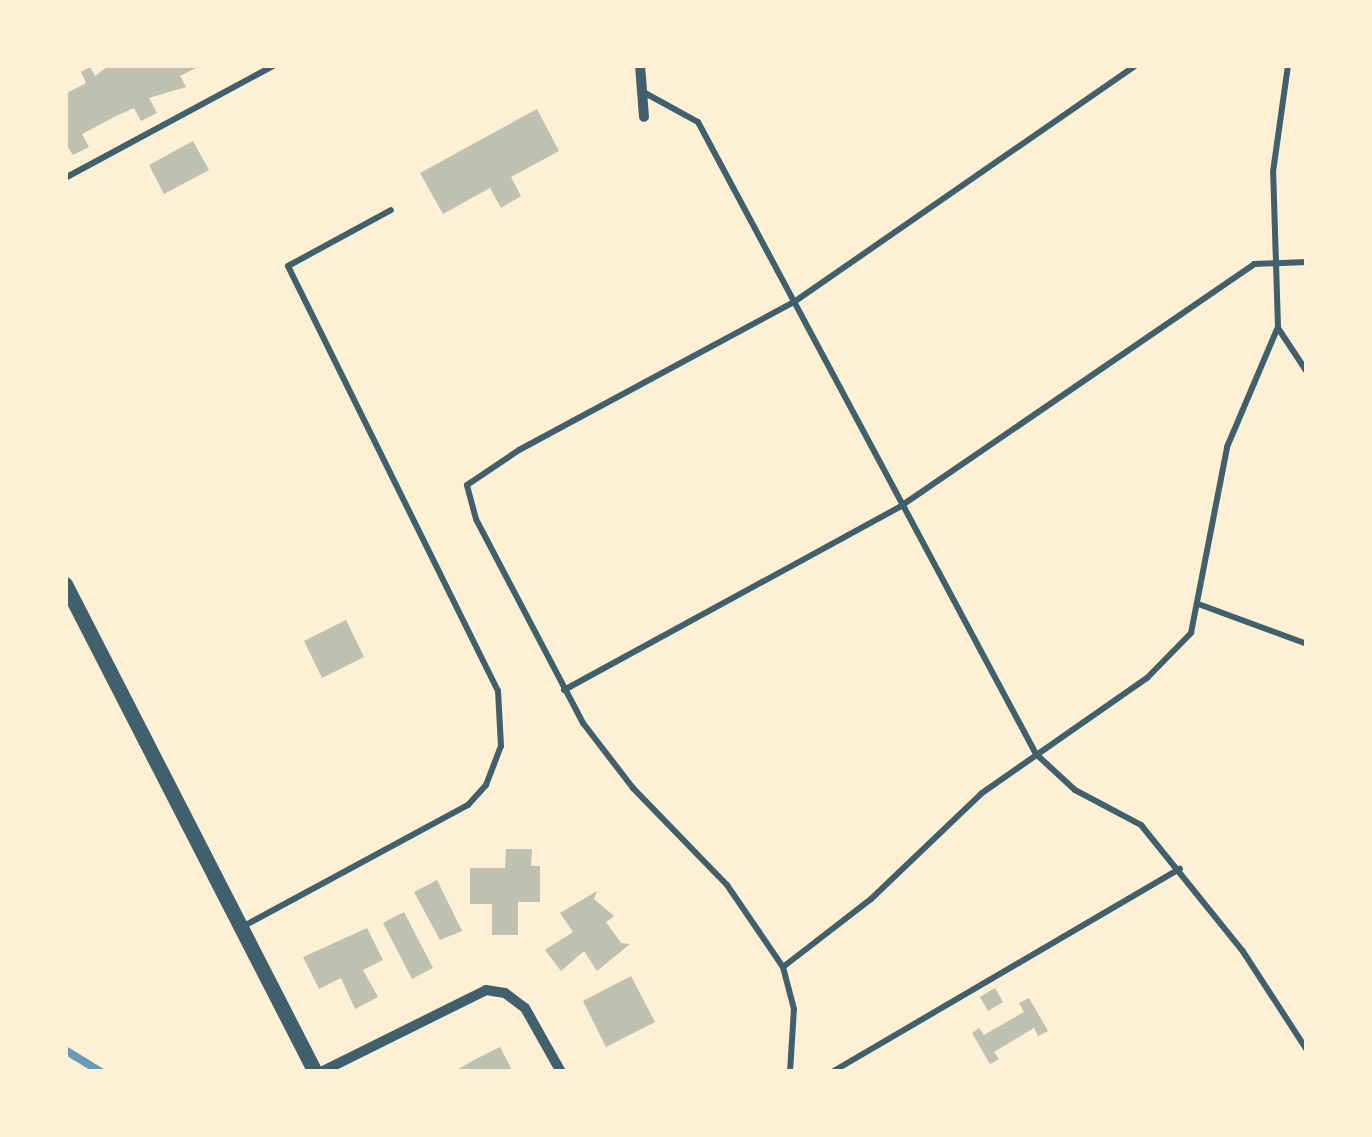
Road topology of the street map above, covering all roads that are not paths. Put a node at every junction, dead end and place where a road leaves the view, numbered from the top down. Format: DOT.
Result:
graph roads {
  1 [pos="275,65"];
  2 [pos="640,65"];
  3 [pos="1136,65"];
  4 [pos="1288,65"];
  5 [pos="645,93"];
  6 [pos="644,117"];
  7 [pos="65,178"];
  8 [pos="391,210"];
  9 [pos="1272,260"];
  10 [pos="1307,262"];
  11 [pos="794,302"];
  12 [pos="1278,328"];
  13 [pos="1307,372"];
  14 [pos="902,506"];
  15 [pos="65,584"];
  16 [pos="1200,605"];
  17 [pos="1307,644"];
  18 [pos="564,690"];
  19 [pos="1036,754"];
  20 [pos="1180,868"];
  21 [pos="240,927"];
  22 [pos="783,968"];
  23 [pos="1307,1050"];
  24 [pos="318,1072"];
  25 [pos="561,1072"];
  26 [pos="790,1072"];
  27 [pos="832,1072"];
  1 -- 7 [label="lane"];
  2 -- 5 [label="street"];
  3 -- 11 [label="lane"];
  4 -- 9 [label="lane"];
  5 -- 6 [label="street"];
  5 -- 11 [label="lane"];
  8 -- 21 [label="lane"];
  9 -- 10 [label="lane"];
  9 -- 12 [label="lane"];
  9 -- 14 [label="lane"];
  11 -- 14 [label="lane"];
  11 -- 18 [label="lane"];
  12 -- 13 [label="lane"];
  12 -- 16 [label="lane"];
  14 -- 18 [label="lane"];
  14 -- 19 [label="lane"];
  15 -- 21 [label="street"];
  16 -- 17 [label="lane"];
  16 -- 19 [label="lane"];
  18 -- 22 [label="lane"];
  19 -- 20 [label="lane"];
  19 -- 22 [label="lane"];
  20 -- 23 [label="lane"];
  20 -- 27 [label="lane"];
  21 -- 24 [label="street"];
  22 -- 26 [label="lane"];
  24 -- 25 [label="street"];
}
